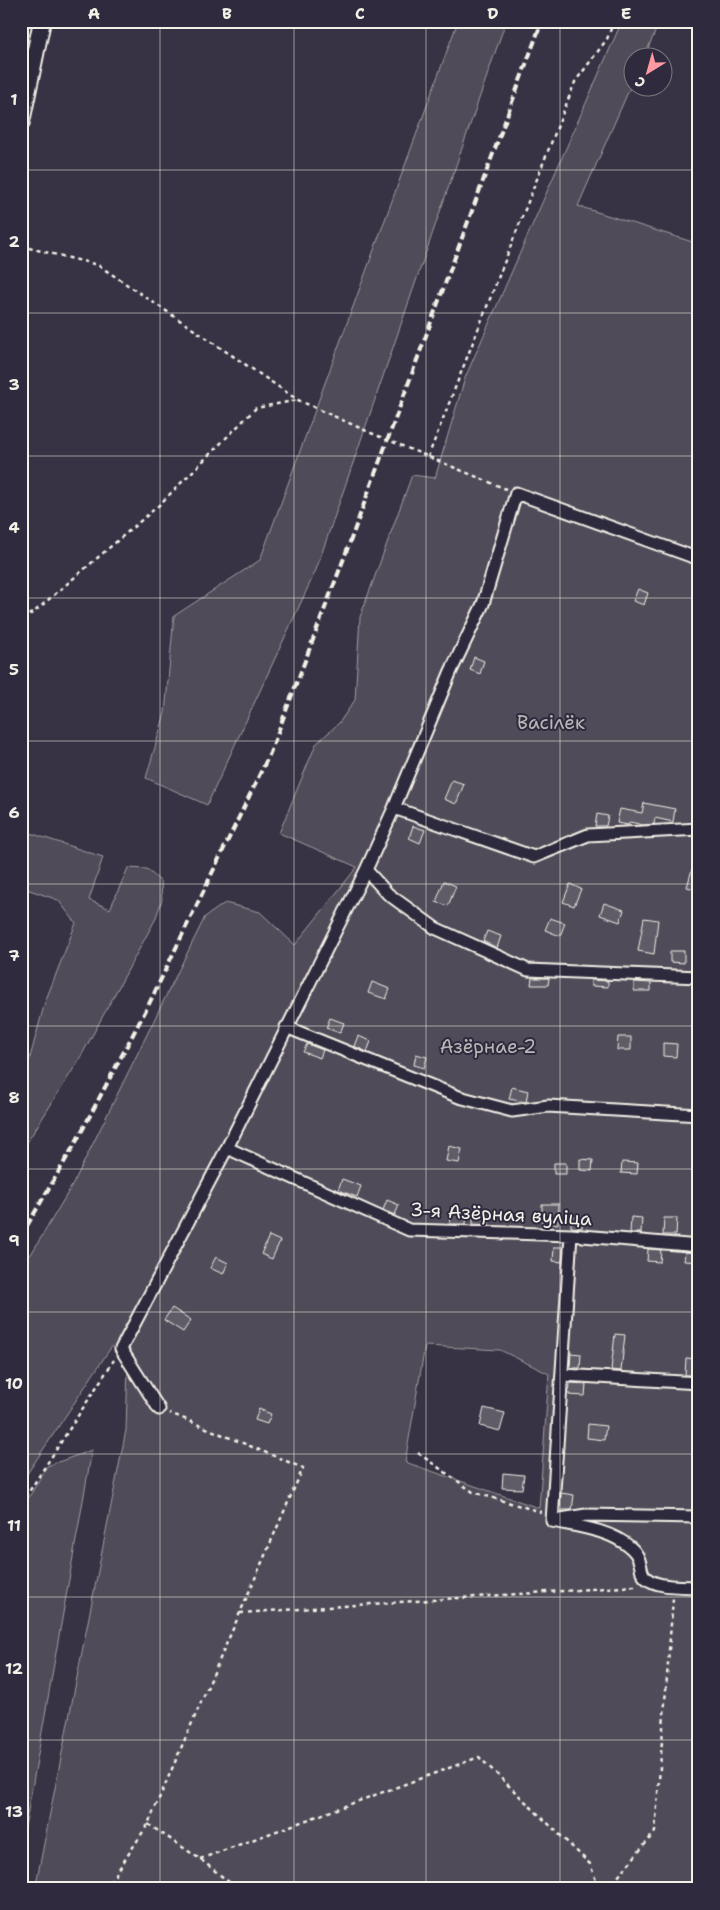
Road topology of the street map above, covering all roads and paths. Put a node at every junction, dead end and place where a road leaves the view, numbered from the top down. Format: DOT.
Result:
graph roads {
  1 [pos="42,21"];
  2 [pos="614,21"];
  3 [pos="21,122"];
  4 [pos="21,246"];
  5 [pos="298,400"];
  6 [pos="428,457"];
  7 [pos="516,493"];
  8 [pos="699,559"];
  9 [pos="21,617"];
  10 [pos="394,808"];
  11 [pos="699,829"];
  12 [pos="366,870"];
  13 [pos="699,977"];
  14 [pos="286,1027"];
  15 [pos="699,1115"];
  16 [pos="227,1148"];
  17 [pos="571,1236"];
  18 [pos="699,1246"];
  19 [pos="121,1349"];
  20 [pos="563,1375"];
  21 [pos="699,1383"];
  22 [pos="159,1408"];
  23 [pos="418,1453"];
  24 [pos="21,1504"];
  25 [pos="699,1517"];
  26 [pos="552,1521"];
  27 [pos="657,1584"];
  28 [pos="674,1586"];
  29 [pos="699,1587"];
  30 [pos="240,1614"];
  31 [pos="148,1824"];
  32 [pos="200,1859"];
  33 [pos="106,1889"];
  34 [pos="238,1889"];
  35 [pos="599,1889"];
  36 [pos="608,1889"];
  1 -- 3 [label="main road"];
  2 -- 6 [label="path"];
  4 -- 5 [label="path"];
  5 -- 6 [label="path"];
  5 -- 9 [label="path"];
  6 -- 7 [label="path"];
  7 -- 8 [label="street"];
  7 -- 10 [label="street"];
  10 -- 11 [label="street"];
  10 -- 12 [label="street"];
  12 -- 13 [label="street"];
  12 -- 14 [label="street"];
  14 -- 15 [label="street"];
  14 -- 16 [label="street"];
  16 -- 17 [label="street, 3-я Азёрная вуліца"];
  16 -- 19 [label="street"];
  17 -- 18 [label="street, 3-я Азёрная вуліца"];
  17 -- 20 [label="street"];
  19 -- 22 [label="street"];
  19 -- 24 [label="path"];
  20 -- 21 [label="street"];
  20 -- 26 [label="street"];
  22 -- 30 [label="path"];
  23 -- 26 [label="path"];
  25 -- 26 [label="street"];
  26 -- 27 [label="street"];
  27 -- 28 [label="street"];
  27 -- 30 [label="path"];
  28 -- 29 [label="street"];
  28 -- 36 [label="path"];
  30 -- 31 [label="path"];
  31 -- 32 [label="path"];
  31 -- 33 [label="path"];
  32 -- 34 [label="path"];
  32 -- 35 [label="path"];
}
